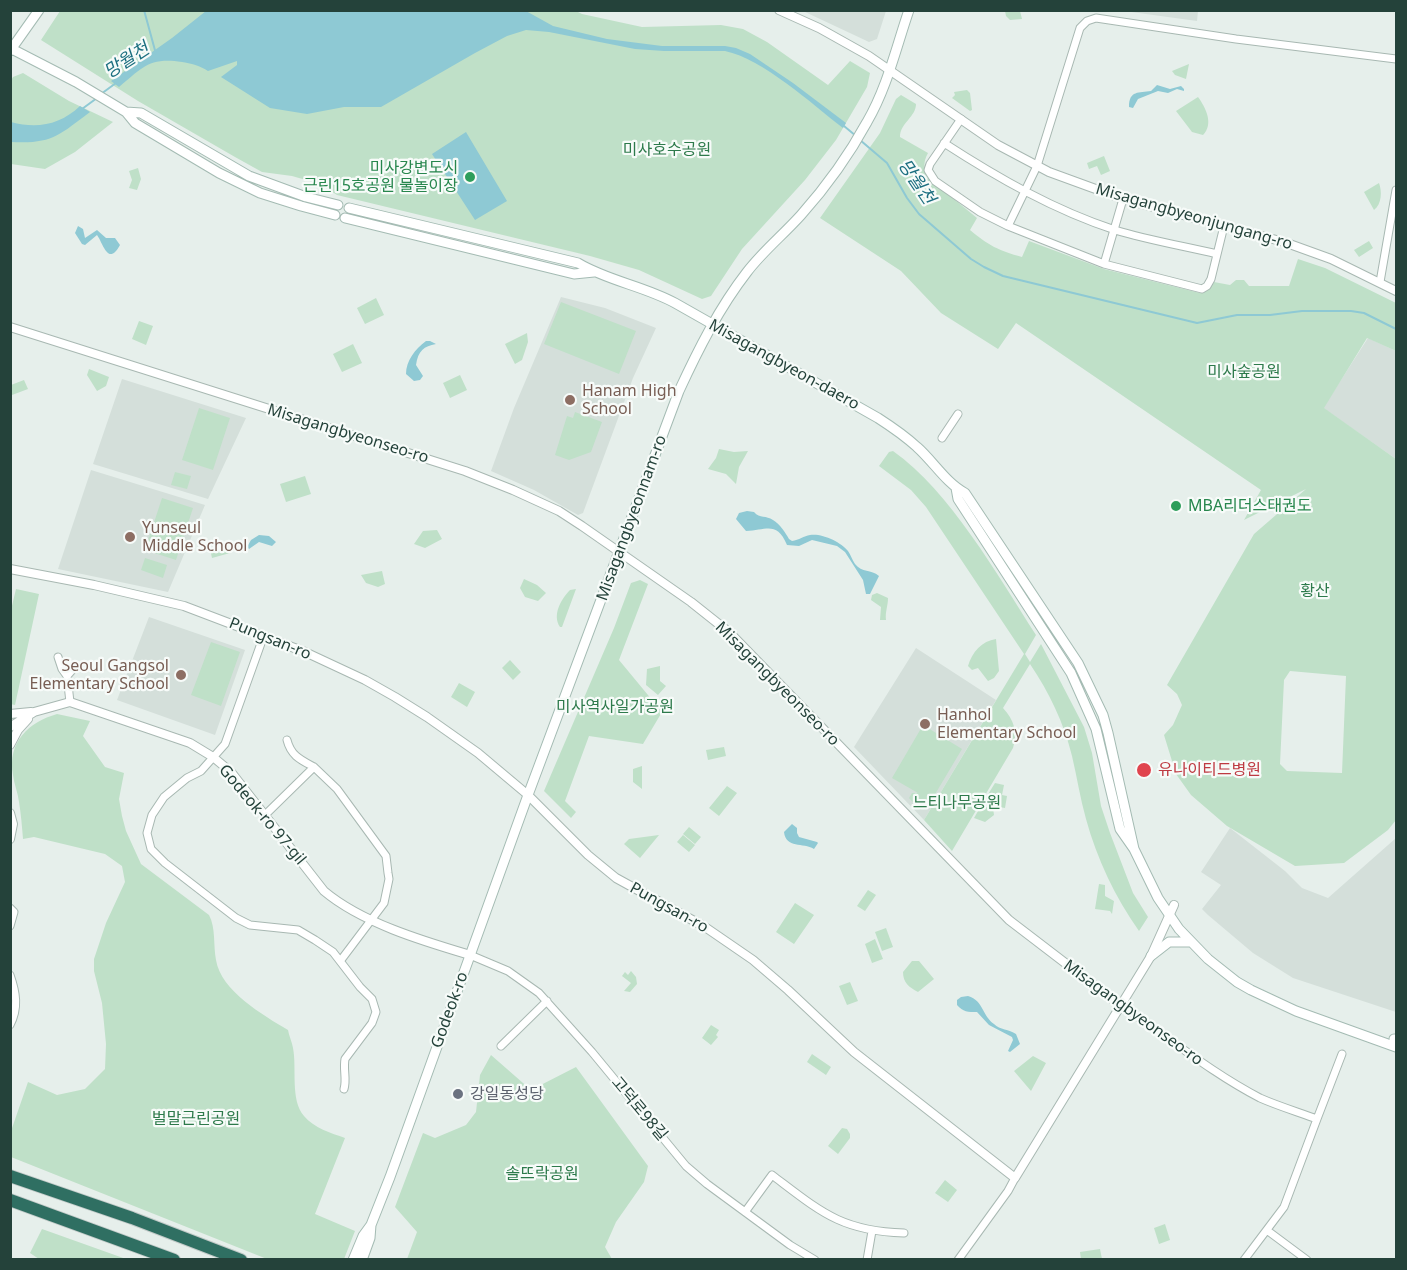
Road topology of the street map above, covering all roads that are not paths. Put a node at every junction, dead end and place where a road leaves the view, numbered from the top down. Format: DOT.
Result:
graph roads {
  1 [pos="39,10"];
  2 [pos="778,10"];
  3 [pos="909,10"];
  4 [pos="11,49"];
  5 [pos="1396,59"];
  6 [pos="890,69"];
  7 [pos="962,119"];
  8 [pos="944,143"];
  9 [pos="1037,166"];
  10 [pos="1396,190"];
  11 [pos="1025,192"];
  12 [pos="1123,200"];
  13 [pos="349,208"];
  14 [pos="336,210"];
  15 [pos="345,218"];
  16 [pos="1008,226"];
  17 [pos="1224,226"];
  18 [pos="1114,230"];
  19 [pos="1217,254"];
  20 [pos="1104,264"];
  21 [pos="594,272"];
  22 [pos="1380,282"];
  23 [pos="1396,291"];
  24 [pos="713,325"];
  25 [pos="10,327"];
  26 [pos="958,414"];
  27 [pos="942,438"];
  28 [pos="619,551"];
  29 [pos="10,569"];
  30 [pos="264,635"];
  31 [pos="58,657"];
  32 [pos="74,668"];
  33 [pos="67,676"];
  34 [pos="70,702"];
  35 [pos="34,712"];
  36 [pos="10,714"];
  37 [pos="10,727"];
  38 [pos="287,741"];
  39 [pos="10,745"];
  40 [pos="213,757"];
  41 [pos="314,767"];
  42 [pos="528,795"];
  43 [pos="10,813"];
  44 [pos="265,815"];
  45 [pos="10,839"];
  46 [pos="10,908"];
  47 [pos="1172,910"];
  48 [pos="370,920"];
  49 [pos="10,926"];
  50 [pos="1191,942"];
  51 [pos="470,955"];
  52 [pos="1151,956"];
  53 [pos="341,960"];
  54 [pos="10,975"];
  55 [pos="547,1001"];
  56 [pos="1120,1005"];
  57 [pos="10,1025"];
  58 [pos="1396,1041"];
  59 [pos="501,1046"];
  60 [pos="1342,1054"];
  61 [pos="344,1089"];
  62 [pos="1317,1119"];
  63 [pos="10,1176"];
  64 [pos="1015,1178"];
  65 [pos="10,1200"];
  66 [pos="745,1212"];
  67 [pos="371,1225"];
  68 [pos="872,1231"];
  69 [pos="1268,1231"];
  70 [pos="904,1233"];
  71 [pos="174,1260"];
  72 [pos="241,1260"];
  73 [pos="353,1260"];
  74 [pos="363,1260"];
  75 [pos="815,1260"];
  76 [pos="867,1260"];
  77 [pos="958,1260"];
  78 [pos="1244,1260"];
  79 [pos="1307,1260"];
  1 -- 4 [label="main road"];
  2 -- 6 [label="street, Misagangbyeonjungang-ro"];
  3 -- 6 [label="main road, Misagangbyeonnam-ro"];
  4 -- 14 [label="main road"];
  5 -- 9 [label="street"];
  6 -- 7 [label="street, Misagangbyeonjungang-ro"];
  6 -- 24 [label="main road, Misagangbyeonnam-ro"];
  7 -- 8 [label="street"];
  7 -- 9 [label="street, Misagangbyeonjungang-ro"];
  8 -- 11 [label="street"];
  8 -- 16 [label="street"];
  9 -- 11 [label="street"];
  9 -- 12 [label="street, Misagangbyeonjungang-ro"];
  10 -- 22 [label="street"];
  11 -- 16 [label="street"];
  11 -- 18 [label="street"];
  12 -- 17 [label="street, Misagangbyeonjungang-ro"];
  12 -- 18 [label="street"];
  13 -- 21 [label="main road, Misagangbyeon-daero"];
  15 -- 21 [label="main road, Misagangbyeon-daero"];
  16 -- 20 [label="street"];
  17 -- 19 [label="street"];
  17 -- 22 [label="street, Misagangbyeonjungang-ro"];
  18 -- 19 [label="street"];
  18 -- 20 [label="street"];
  19 -- 20 [label="street"];
  21 -- 24 [label="main road, Misagangbyeon-daero"];
  22 -- 23 [label="street, Misagangbyeonjungang-ro"];
  24 -- 28 [label="main road, Misagangbyeonnam-ro"];
  24 -- 47 [label="main road, Misagangbyeon-daero"];
  25 -- 28 [label="street, Misagangbyeonseo-ro"];
  26 -- 27 [label="street"];
  28 -- 42 [label="main road, Misagangbyeonnam-ro"];
  28 -- 56 [label="street, Misagangbyeonseo-ro"];
  29 -- 30 [label="street, Pungsan-ro"];
  30 -- 40 [label="street"];
  30 -- 42 [label="street, Pungsan-ro"];
  31 -- 33 [label="street"];
  32 -- 33 [label="street"];
  33 -- 34 [label="street"];
  34 -- 35 [label="street"];
  34 -- 40 [label="street, Godeok-ro 97-gil"];
  35 -- 36 [label="street"];
  35 -- 37 [label="street"];
  35 -- 39 [label="street"];
  38 -- 41 [label="street"];
  40 -- 44 [label="street, Godeok-ro 97-gil"];
  40 -- 53 [label="street"];
  41 -- 44 [label="street"];
  41 -- 48 [label="street"];
  42 -- 51 [label="main road, Godeok-ro"];
  42 -- 64 [label="street, Pungsan-ro"];
  43 -- 45 [label="street"];
  44 -- 48 [label="street, Godeok-ro 97-gil"];
  46 -- 49 [label="street"];
  47 -- 50 [label="main road, Misagangbyeon-daero"];
  47 -- 52 [label="street"];
  48 -- 51 [label="street, Godeok-ro 97-gil"];
  48 -- 53 [label="street"];
  50 -- 52 [label="main road"];
  50 -- 58 [label="main road, Misagangbyeon-daero"];
  51 -- 55 [label="street, 고덕로98길"];
  51 -- 67 [label="main road, Godeok-ro"];
  52 -- 56 [label="street"];
  53 -- 61 [label="street"];
  54 -- 57 [label="street"];
  55 -- 59 [label="street"];
  55 -- 66 [label="street, 고덕로98길"];
  56 -- 62 [label="street, Misagangbyeonseo-ro"];
  56 -- 64 [label="street"];
  60 -- 62 [label="street"];
  62 -- 69 [label="street"];
  63 -- 72 [label="highway"];
  64 -- 77 [label="street"];
  65 -- 71 [label="highway"];
  66 -- 68 [label="street"];
  66 -- 75 [label="street, 고덕로98길"];
  67 -- 73 [label="main road, Godeok-ro"];
  67 -- 74 [label="main road, Godeok-ro"];
  68 -- 70 [label="street"];
  68 -- 76 [label="street"];
  69 -- 78 [label="street"];
  69 -- 79 [label="street"];
}
